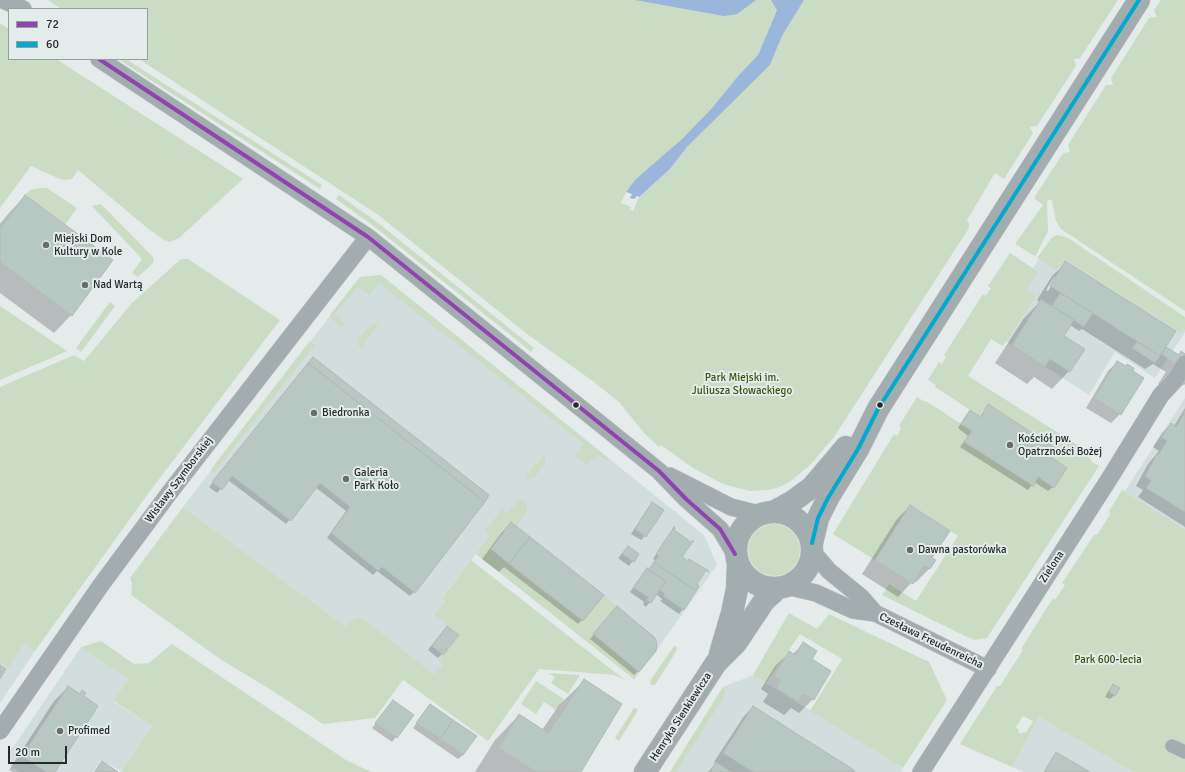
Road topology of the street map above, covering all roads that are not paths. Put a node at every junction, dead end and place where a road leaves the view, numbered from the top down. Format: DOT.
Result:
graph roads {
  1 [pos="4,0"];
  2 [pos="1139,0"];
  3 [pos="21,8"];
  4 [pos="101,60"];
  5 [pos="368,237"];
  6 [pos="1185,364"];
  7 [pos="878,409"];
  8 [pos="659,471"];
  9 [pos="767,513"];
  10 [pos="812,547"];
  11 [pos="737,559"];
  12 [pos="782,587"];
  13 [pos="875,613"];
  14 [pos="716,663"];
  15 [pos="988,668"];
  16 [pos="0,731"];
  17 [pos="1172,746"];
  18 [pos="1185,752"];
  19 [pos="645,772"];
  20 [pos="921,772"];
  1 -- 3 [label="street"];
  2 -- 7 [label="street"];
  4 -- 5 [label="street"];
  5 -- 8 [label="street"];
  5 -- 16 [label="street, Wisławy Szymborskiej"];
  6 -- 15 [label="street, Zielona"];
  7 -- 9 [label="street"];
  7 -- 10 [label="street"];
  8 -- 9 [label="street"];
  8 -- 11 [label="street"];
  9 -- 10 [label="street"];
  9 -- 11 [label="street"];
  10 -- 12 [label="street"];
  10 -- 13 [label="street, Czesława Freudenreicha"];
  11 -- 12 [label="street"];
  11 -- 14 [label="street, Henryka Sienkiewicza"];
  12 -- 13 [label="street, Czesława Freudenreicha"];
  12 -- 14 [label="street, Henryka Sienkiewicza"];
  13 -- 15 [label="street, Czesława Freudenreicha"];
  14 -- 19 [label="street, Henryka Sienkiewicza"];
  15 -- 20 [label="street, Zielona"];
  17 -- 18 [label="street"];
}
